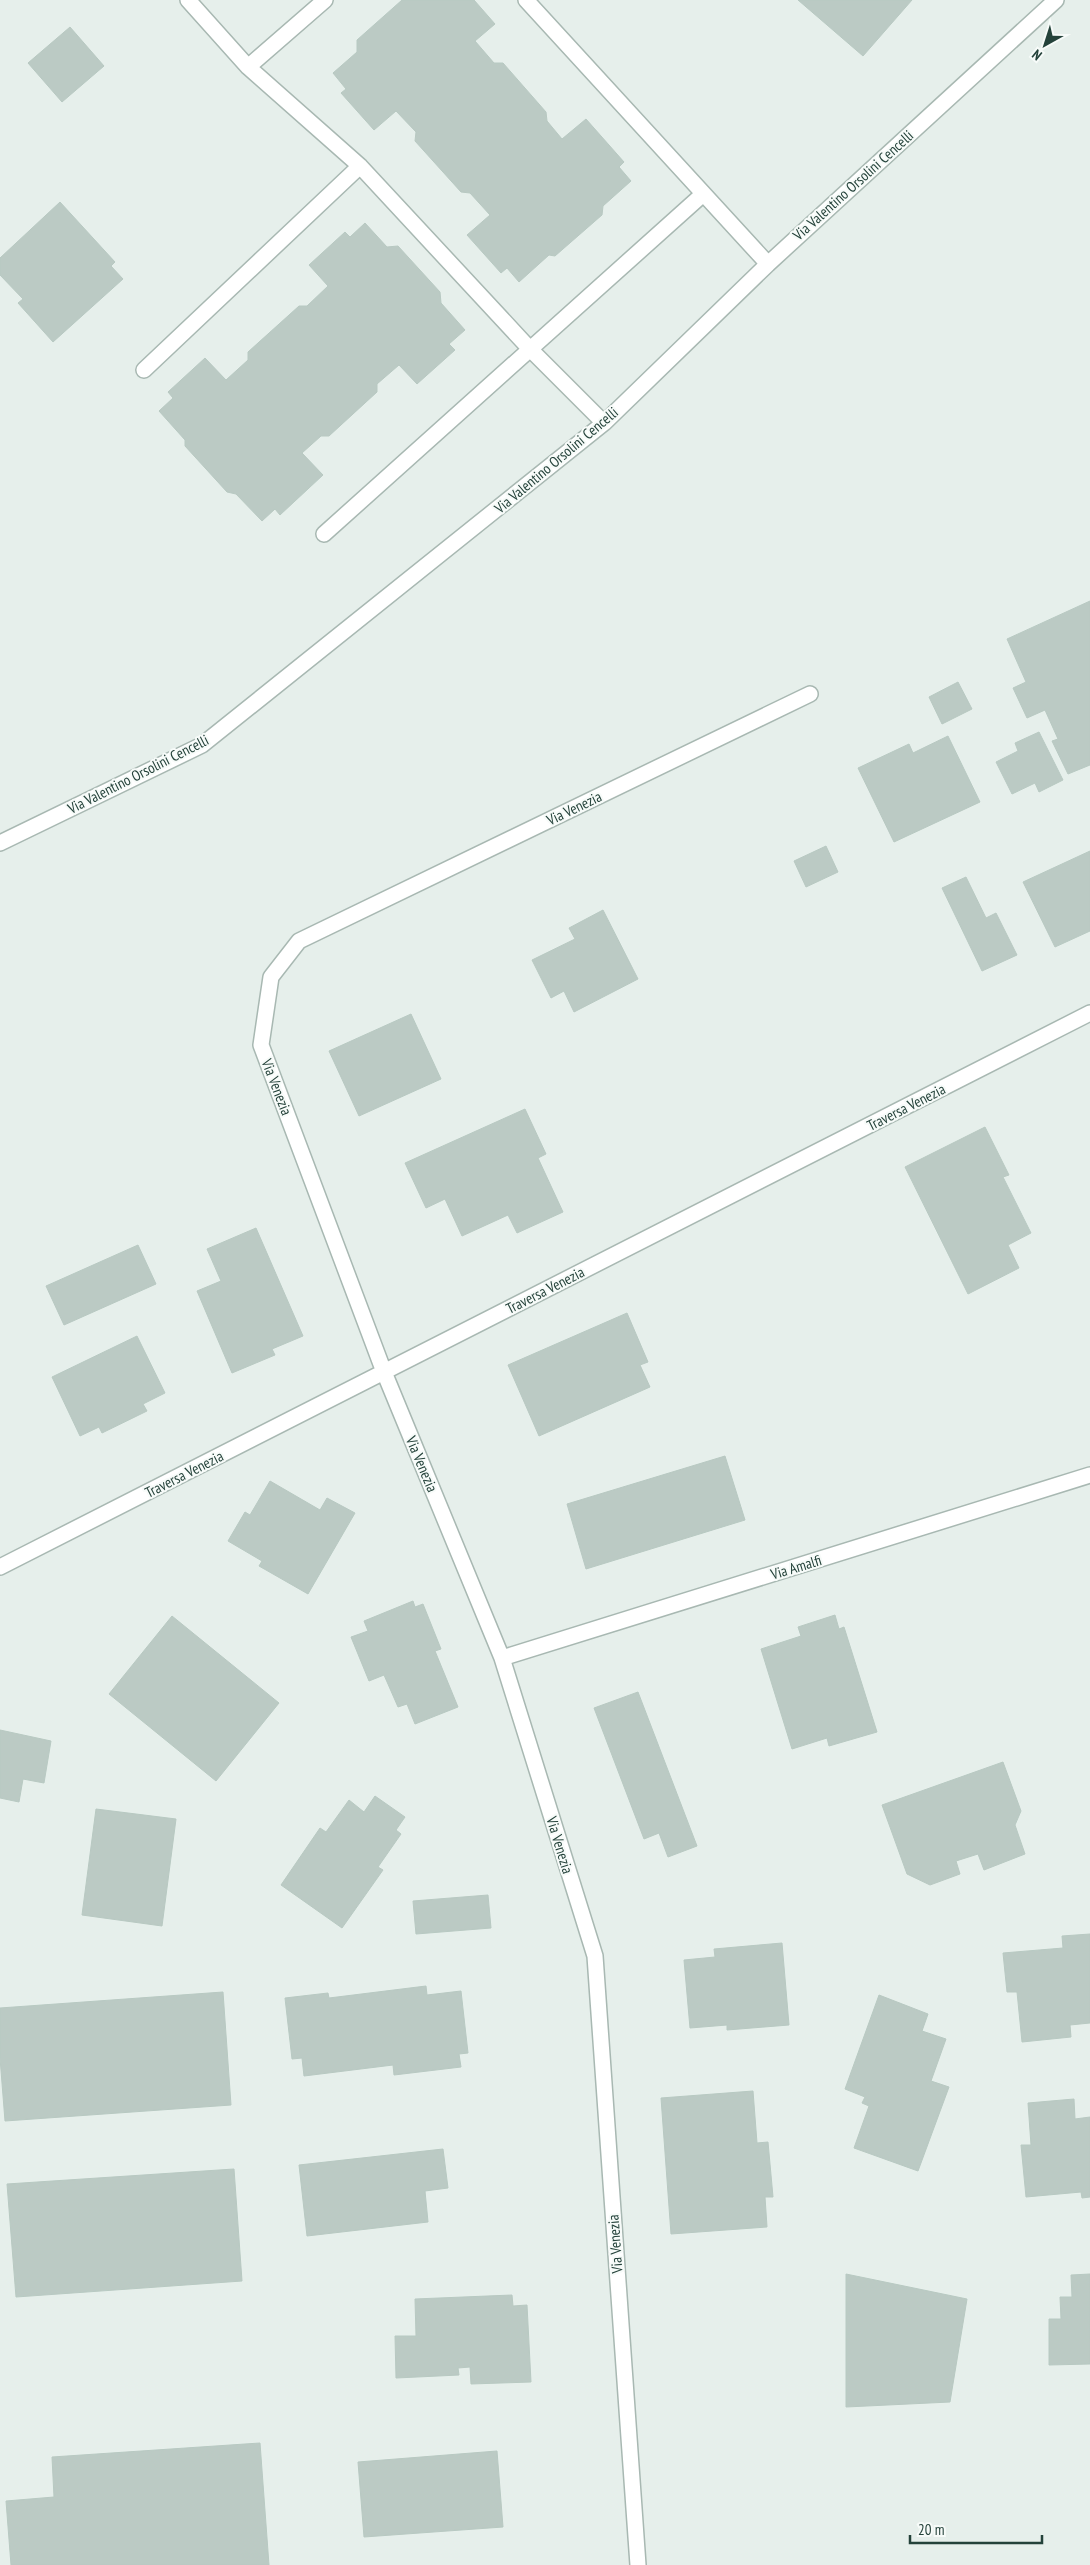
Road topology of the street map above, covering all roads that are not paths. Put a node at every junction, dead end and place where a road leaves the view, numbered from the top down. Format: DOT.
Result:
graph roads {
  1 [pos="188,0"];
  2 [pos="324,0"];
  3 [pos="526,0"];
  4 [pos="1056,0"];
  5 [pos="248,67"];
  6 [pos="360,166"];
  7 [pos="702,195"];
  8 [pos="768,264"];
  9 [pos="529,348"];
  10 [pos="144,370"];
  11 [pos="604,423"];
  12 [pos="324,534"];
  13 [pos="810,694"];
  14 [pos="0,842"];
  15 [pos="1090,1013"];
  16 [pos="384,1372"];
  17 [pos="1090,1475"];
  18 [pos="0,1568"];
  19 [pos="502,1658"];
  20 [pos="638,2565"];
  1 -- 5 [label="street"];
  2 -- 5 [label="street"];
  3 -- 7 [label="street"];
  4 -- 8 [label="street, Via Valentino Orsolini Cencelli"];
  5 -- 6 [label="street"];
  6 -- 9 [label="street"];
  6 -- 10 [label="street"];
  7 -- 8 [label="street"];
  7 -- 9 [label="street"];
  8 -- 11 [label="street, Via Valentino Orsolini Cencelli"];
  9 -- 11 [label="street"];
  9 -- 12 [label="street"];
  11 -- 14 [label="street, Via Valentino Orsolini Cencelli"];
  13 -- 16 [label="street, Via Venezia"];
  15 -- 16 [label="street, Traversa Venezia"];
  16 -- 18 [label="street, Traversa Venezia"];
  16 -- 19 [label="street, Via Venezia"];
  17 -- 19 [label="street, Via Amalfi"];
  19 -- 20 [label="street, Via Venezia"];
}
